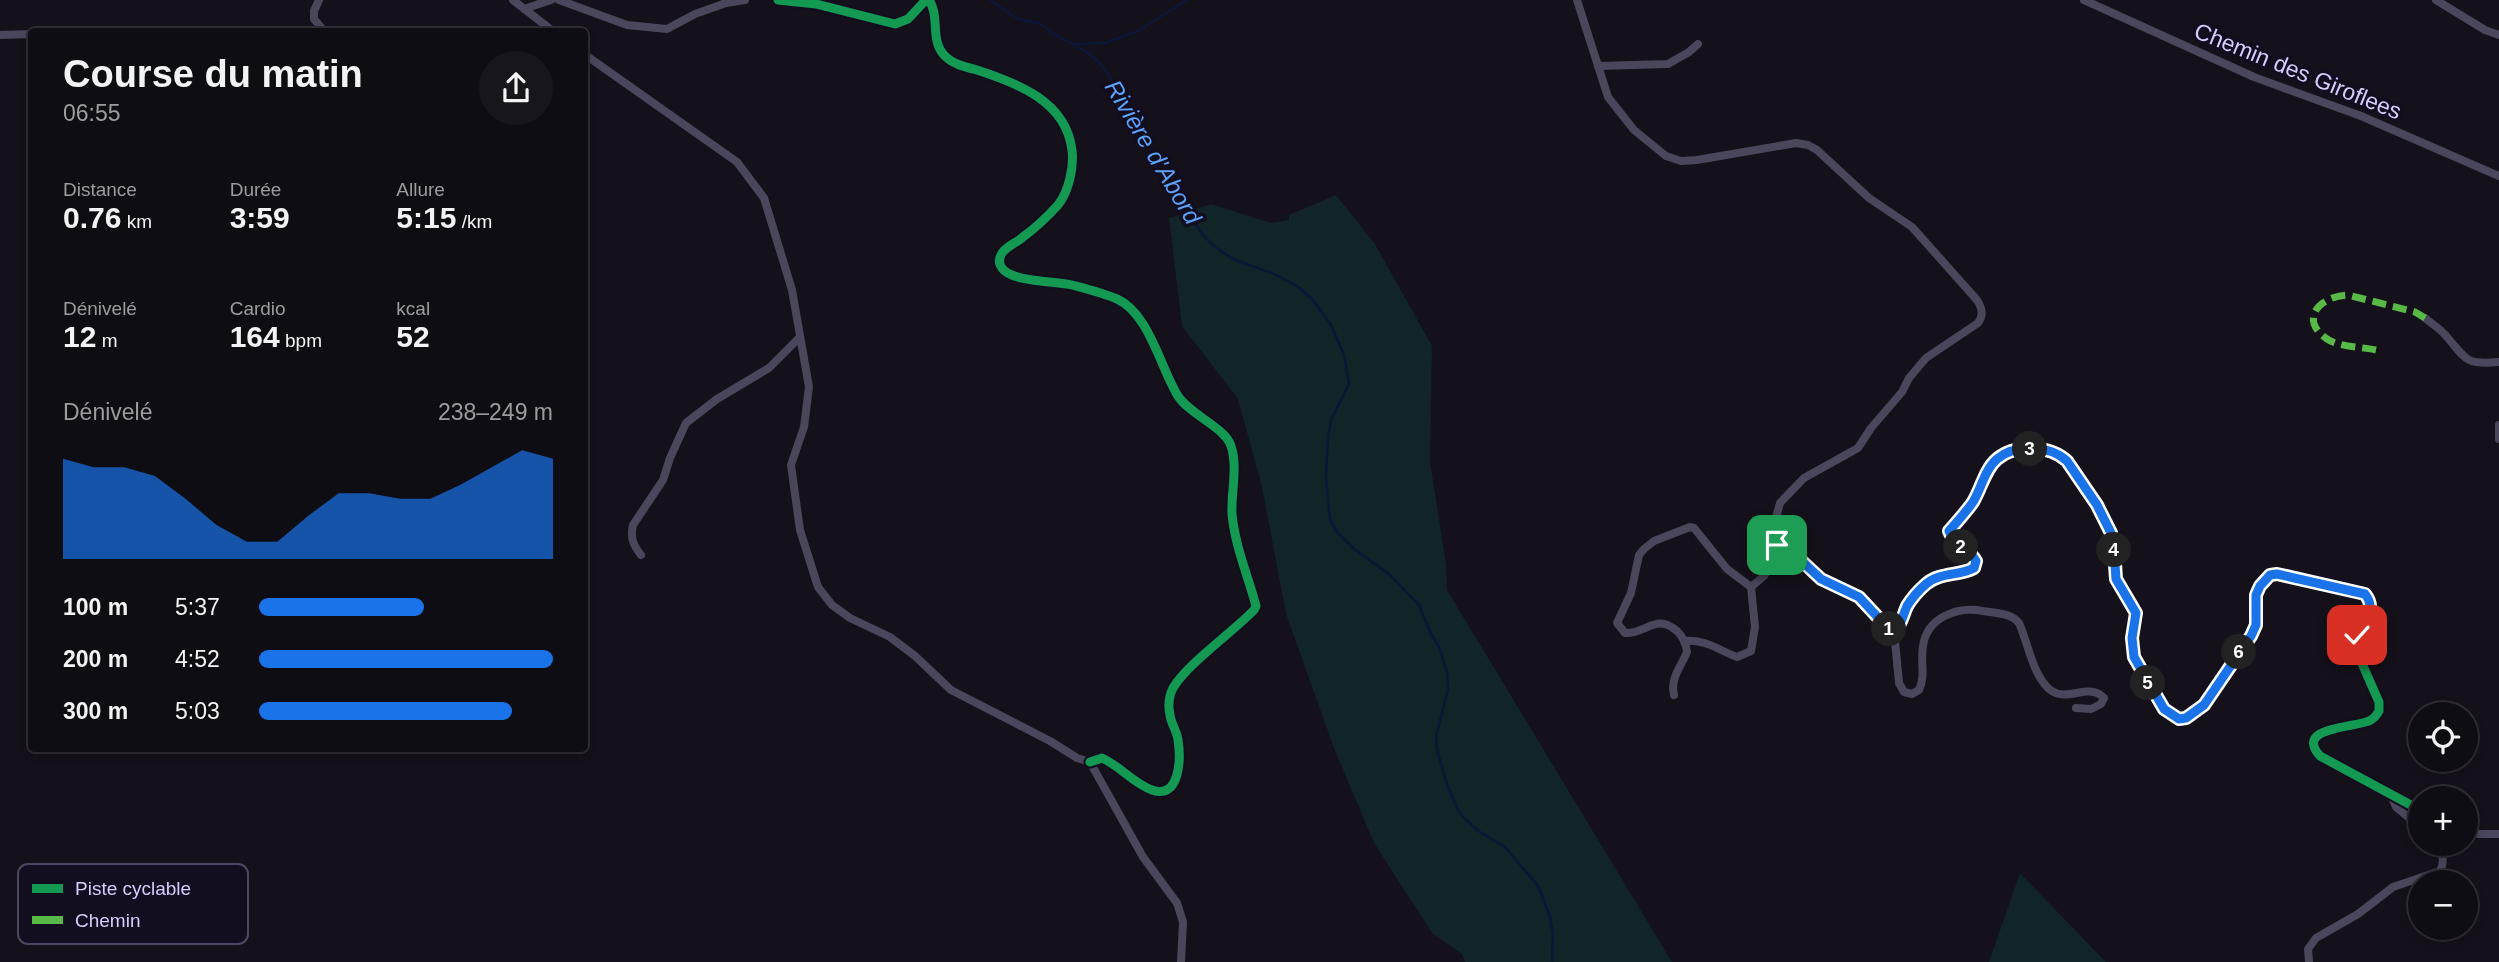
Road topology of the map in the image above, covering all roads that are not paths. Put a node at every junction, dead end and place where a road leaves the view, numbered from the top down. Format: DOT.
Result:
graph roads {
  1 [pos="319,0"];
  2 [pos="513,0"];
  3 [pos="551,0"];
  4 [pos="559,0"];
  5 [pos="745,0"];
  6 [pos="778,0"];
  7 [pos="1577,0"];
  8 [pos="2084,0"];
  9 [pos="2436,0"];
  10 [pos="524,9"];
  11 [pos="322,28"];
  12 [pos="549,28"];
  13 [pos="28,34"];
  14 [pos="0,35"];
  15 [pos="2499,35"];
  16 [pos="1698,44"];
  17 [pos="588,57"];
  18 [pos="1598,66"];
  19 [pos="2499,176"];
  20 [pos="2425,318"];
  21 [pos="799,338"];
  22 [pos="2499,362"];
  23 [pos="2499,425"];
  24 [pos="2499,439"];
  25 [pos="1777,545"];
  26 [pos="640,555"];
  27 [pos="1751,587"];
  28 [pos="1894,630"];
  29 [pos="1684,641"];
  30 [pos="1674,695"];
  31 [pos="2076,708"];
  32 [pos="1090,762"];
  33 [pos="2390,793"];
  34 [pos="2408,803"];
  35 [pos="2408,817"];
  36 [pos="2478,834"];
  37 [pos="2499,834"];
  38 [pos="2443,856"];
  39 [pos="1181,962"];
  40 [pos="2309,962"];
  1 -- 11 [label="street"];
  2 -- 10 [label="street"];
  3 -- 10 [label="street"];
  4 -- 5 [label="street"];
  6 -- 32 [label="street"];
  7 -- 18 [label="street"];
  8 -- 19 [label="street, Chemin des Giroflees"];
  9 -- 15 [label="street"];
  10 -- 12 [label="street"];
  13 -- 14 [label="street"];
  16 -- 18 [label="street"];
  17 -- 21 [label="street"];
  18 -- 25 [label="street"];
  20 -- 22 [label="street"];
  21 -- 26 [label="street"];
  21 -- 32 [label="street"];
  23 -- 24 [label="street"];
  25 -- 27 [label="street"];
  25 -- 28 [label="street"];
  27 -- 29 [label="street"];
  27 -- 29 [label="street"];
  28 -- 31 [label="street"];
  28 -- 33 [label="street"];
  29 -- 30 [label="street"];
  32 -- 39 [label="street"];
  33 -- 34 [label="street"];
  33 -- 35 [label="street"];
  36 -- 37 [label="street"];
  38 -- 40 [label="street"];
}
